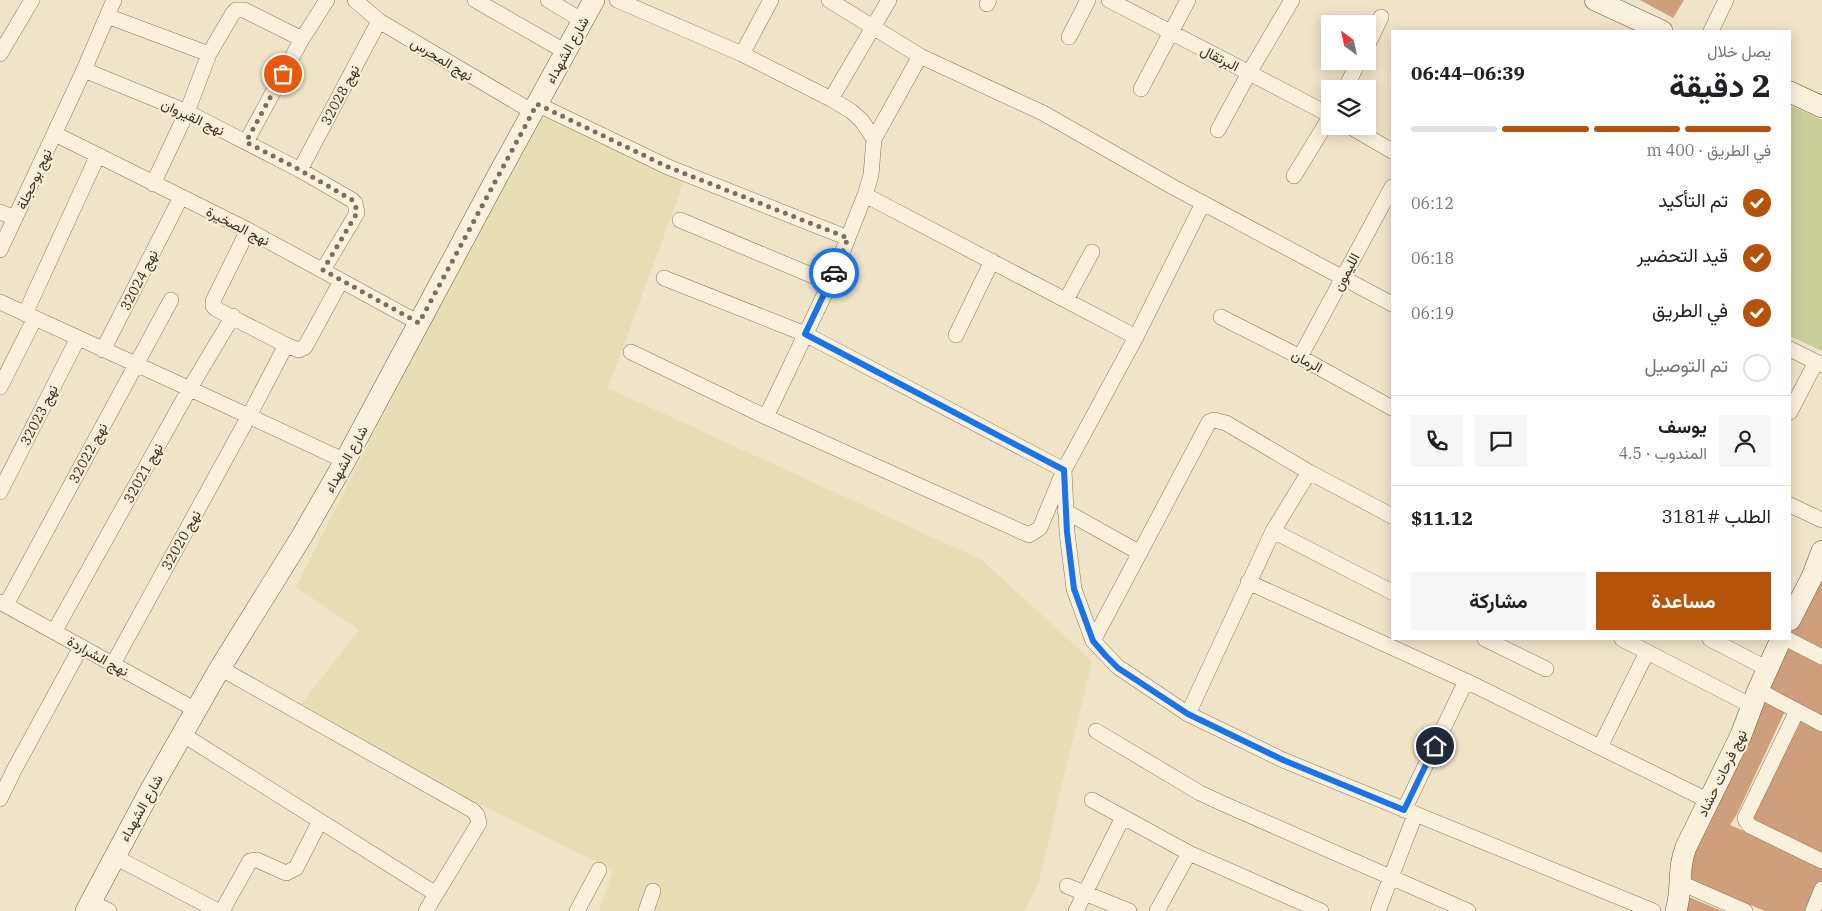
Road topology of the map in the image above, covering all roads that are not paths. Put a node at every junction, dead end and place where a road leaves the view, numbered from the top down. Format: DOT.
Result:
graph roads {
  1 [pos="32,0"];
  2 [pos="114,0"];
  3 [pos="327,0"];
  4 [pos="356,0"];
  5 [pos="475,0"];
  6 [pos="548,0"];
  7 [pos="594,0"];
  8 [pos="617,0"];
  9 [pos="771,0"];
  10 [pos="829,0"];
  11 [pos="889,0"];
  12 [pos="1088,0"];
  13 [pos="1109,0"];
  14 [pos="1188,0"];
  15 [pos="1292,0"];
  16 [pos="1595,0"];
  17 [pos="1726,0"];
  18 [pos="107,16"];
  19 [pos="1381,17"];
  20 [pos="380,20"];
  21 [pos="583,21"];
  22 [pos="874,27"];
  23 [pos="1376,27"];
  24 [pos="1660,30"];
  25 [pos="1711,30"];
  26 [pos="1170,33"];
  27 [pos="1069,37"];
  28 [pos="302,39"];
  29 [pos="1,51"];
  30 [pos="566,52"];
  31 [pos="209,54"];
  32 [pos="742,54"];
  33 [pos="920,56"];
  34 [pos="84,70"];
  35 [pos="1249,73"];
  36 [pos="1141,89"];
  37 [pos="1791,92"];
  38 [pos="831,99"];
  39 [pos="1822,107"];
  40 [pos="535,108"];
  41 [pos="1321,111"];
  42 [pos="187,112"];
  43 [pos="1218,130"];
  44 [pos="1321,131"];
  45 [pos="54,134"];
  46 [pos="1364,135"];
  47 [pos="874,138"];
  48 [pos="246,142"];
  49 [pos="1391,150"];
  50 [pos="97,156"];
  51 [pos="300,170"];
  52 [pos="1294,176"];
  53 [pos="153,184"];
  54 [pos="1391,189"];
  55 [pos="865,195"];
  56 [pos="1203,203"];
  57 [pos="178,204"];
  58 [pos="0,212"];
  59 [pos="15,218"];
  60 [pos="680,220"];
  61 [pos="248,230"];
  62 [pos="848,238"];
  63 [pos="0,250"];
  64 [pos="1092,252"];
  65 [pos="992,261"];
  66 [pos="323,270"];
  67 [pos="664,278"];
  68 [pos="1342,278"];
  69 [pos="341,281"];
  70 [pos="830,283"];
  71 [pos="171,300"];
  72 [pos="1066,300"];
  73 [pos="0,302"];
  74 [pos="1391,303"];
  75 [pos="30,316"];
  76 [pos="233,316"];
  77 [pos="1221,317"];
  78 [pos="419,323"];
  79 [pos="805,334"];
  80 [pos="956,336"];
  81 [pos="78,338"];
  82 [pos="1136,338"];
  83 [pos="286,345"];
  84 [pos="1791,349"];
  85 [pos="103,350"];
  86 [pos="631,352"];
  87 [pos="1300,357"];
  88 [pos="1819,363"];
  89 [pos="136,365"];
  90 [pos="0,388"];
  91 [pos="190,388"];
  92 [pos="1391,407"];
  93 [pos="1791,410"];
  94 [pos="249,416"];
  95 [pos="766,417"];
  96 [pos="345,461"];
  97 [pos="1064,470"];
  98 [pos="1309,472"];
  99 [pos="0,492"];
  100 [pos="1791,505"];
  101 [pos="1065,511"];
  102 [pos="1391,515"];
  103 [pos="1822,520"];
  104 [pos="1273,531"];
  105 [pos="1822,552"];
  106 [pos="1140,553"];
  107 [pos="1248,582"];
  108 [pos="1391,591"];
  109 [pos="3,603"];
  110 [pos="1791,618"];
  111 [pos="54,632"];
  112 [pos="1487,640"];
  113 [pos="1624,640"];
  114 [pos="1712,640"];
  115 [pos="1781,640"];
  116 [pos="1789,640"];
  117 [pos="1093,641"];
  118 [pos="81,646"];
  119 [pos="1647,652"];
  120 [pos="1822,657"];
  121 [pos="113,664"];
  122 [pos="220,668"];
  123 [pos="1546,669"];
  124 [pos="1768,669"];
  125 [pos="1466,681"];
  126 [pos="1755,698"];
  127 [pos="196,710"];
  128 [pos="1797,711"];
  129 [pos="1188,714"];
  130 [pos="1822,724"];
  131 [pos="1096,731"];
  132 [pos="182,734"];
  133 [pos="1600,747"];
  134 [pos="0,799"];
  135 [pos="1092,800"];
  136 [pos="1709,801"];
  137 [pos="1409,812"];
  138 [pos="1123,817"];
  139 [pos="320,821"];
  140 [pos="1189,853"];
  141 [pos="114,857"];
  142 [pos="1822,861"];
  143 [pos="599,870"];
  144 [pos="1391,878"];
  145 [pos="1681,883"];
  146 [pos="1067,886"];
  147 [pos="1822,889"];
  148 [pos="653,891"];
  149 [pos="1085,892"];
  150 [pos="436,894"];
  151 [pos="95,908"];
  152 [pos="218,911"];
  153 [pos="222,911"];
  154 [pos="426,911"];
  155 [pos="577,911"];
  156 [pos="646,911"];
  157 [pos="1076,911"];
  158 [pos="1129,911"];
  159 [pos="1157,911"];
  160 [pos="1321,911"];
  161 [pos="1378,911"];
  162 [pos="1468,911"];
  163 [pos="1653,911"];
  164 [pos="1676,911"];
  165 [pos="1746,911"];
  166 [pos="1813,911"];
  1 -- 29 [label="street"];
  2 -- 18 [label="street, نهج بوحجلة"];
  3 -- 28 [label="street"];
  4 -- 20 [label="street, نهج المحرس"];
  5 -- 30 [label="street"];
  6 -- 21 [label="street"];
  7 -- 21 [label="street, شارع الشهداء"];
  8 -- 32 [label="street"];
  9 -- 32 [label="street"];
  10 -- 22 [label="street"];
  11 -- 22 [label="street"];
  12 -- 27 [label="street"];
  13 -- 26 [label="street, البرتقال"];
  14 -- 26 [label="street"];
  15 -- 35 [label="street"];
  16 -- 24 [label="street"];
  17 -- 25 [label="street"];
  18 -- 31 [label="street"];
  18 -- 34 [label="street, نهج بوحجلة"];
  19 -- 23 [label="street"];
  20 -- 40 [label="street, نهج المحرس"];
  20 -- 51 [label="street, نهج 32028"];
  21 -- 30 [label="street, شارع الشهداء"];
  22 -- 33 [label="street"];
  22 -- 38 [label="street"];
  26 -- 35 [label="street, البرتقال"];
  26 -- 36 [label="street"];
  28 -- 31 [label="street"];
  28 -- 48 [label="street"];
  30 -- 40 [label="street, شارع الشهداء"];
  31 -- 42 [label="street"];
  32 -- 38 [label="street"];
  33 -- 47 [label="street"];
  33 -- 56 [label="street"];
  34 -- 42 [label="street, نهج القيروان"];
  34 -- 45 [label="street, نهج بوحجلة"];
  35 -- 41 [label="street, البرتقال"];
  35 -- 43 [label="street"];
  37 -- 39 [label="street"];
  38 -- 47 [label="street"];
  40 -- 62 [label="street, نهج المحرس"];
  40 -- 78 [label="street, شارع الشهداء"];
  42 -- 48 [label="street, نهج القيروان"];
  42 -- 53 [label="street"];
  44 -- 52 [label="street"];
  45 -- 50 [label="street, نهج الصخيرة"];
  45 -- 59 [label="street, نهج بوحجلة"];
  46 -- 49 [label="street"];
  47 -- 55 [label="street"];
  48 -- 51 [label="street, نهج القيروان"];
  50 -- 53 [label="street, نهج الصخيرة"];
  50 -- 75 [label="street"];
  51 -- 66 [label="street, نهج القيروان"];
  53 -- 57 [label="street, نهج الصخيرة"];
  54 -- 68 [label="street, الليمون"];
  55 -- 62 [label="street"];
  55 -- 65 [label="street"];
  56 -- 68 [label="street"];
  56 -- 82 [label="street"];
  57 -- 61 [label="street, نهج الصخيرة"];
  57 -- 85 [label="street, نهج 32024"];
  58 -- 59 [label="street"];
  59 -- 63 [label="street, نهج بوحجلة"];
  60 -- 70 [label="street"];
  61 -- 66 [label="street, نهج الصخيرة"];
  61 -- 76 [label="street"];
  62 -- 70 [label="street"];
  64 -- 72 [label="street"];
  65 -- 72 [label="street"];
  65 -- 80 [label="street"];
  66 -- 69 [label="street, نهج الصخيرة"];
  67 -- 79 [label="street"];
  68 -- 74 [label="street"];
  68 -- 87 [label="street, الليمون"];
  69 -- 78 [label="street, نهج الصخيرة"];
  69 -- 83 [label="street"];
  70 -- 79 [label="street"];
  71 -- 89 [label="street, نهج 32022"];
  72 -- 82 [label="street"];
  73 -- 75 [label="street"];
  75 -- 81 [label="street"];
  75 -- 90 [label="street"];
  76 -- 83 [label="street"];
  76 -- 91 [label="street, نهج 32021"];
  77 -- 87 [label="street, الرمان"];
  78 -- 96 [label="street, شارع الشهداء"];
  79 -- 95 [label="street"];
  79 -- 97 [label="street"];
  81 -- 85 [label="street"];
  81 -- 99 [label="street, نهج 32023"];
  82 -- 97 [label="street"];
  83 -- 94 [label="street, نهج 32020"];
  84 -- 88 [label="street"];
  85 -- 89 [label="street"];
  86 -- 95 [label="street"];
  87 -- 92 [label="street, الرمان"];
  88 -- 93 [label="street"];
  89 -- 91 [label="street"];
  89 -- 109 [label="street, نهج 32022"];
  91 -- 94 [label="street"];
  91 -- 111 [label="street, نهج 32021"];
  94 -- 96 [label="street"];
  94 -- 121 [label="street, نهج 32020"];
  95 -- 97 [label="street"];
  96 -- 122 [label="street, شارع الشهداء"];
  97 -- 101 [label="street"];
  98 -- 102 [label="street"];
  98 -- 104 [label="street"];
  98 -- 106 [label="street"];
  100 -- 103 [label="street"];
  101 -- 106 [label="street"];
  101 -- 117 [label="street"];
  104 -- 107 [label="street"];
  104 -- 108 [label="street"];
  105 -- 110 [label="street"];
  106 -- 117 [label="street"];
  107 -- 125 [label="street"];
  107 -- 129 [label="street"];
  109 -- 111 [label="street, نهج الشراردة"];
  111 -- 118 [label="street, نهج الشراردة"];
  112 -- 123 [label="street"];
  113 -- 119 [label="street"];
  114 -- 124 [label="street"];
  115 -- 124 [label="street, نهج فرحات حشاد"];
  116 -- 120 [label="street"];
  117 -- 129 [label="street"];
  118 -- 121 [label="street, نهج الشراردة"];
  118 -- 134 [label="street"];
  119 -- 126 [label="street"];
  119 -- 133 [label="street"];
  121 -- 127 [label="street, نهج الشراردة"];
  122 -- 127 [label="street, شارع الشهداء"];
  122 -- 150 [label="street"];
  124 -- 126 [label="street, نهج فرحات حشاد"];
  125 -- 133 [label="street"];
  125 -- 137 [label="street"];
  126 -- 128 [label="street"];
  126 -- 136 [label="street, نهج فرحات حشاد"];
  127 -- 132 [label="street, شارع الشهداء"];
  128 -- 130 [label="street"];
  128 -- 142 [label="street"];
  129 -- 137 [label="street"];
  131 -- 144 [label="street"];
  132 -- 139 [label="street"];
  132 -- 141 [label="street, شارع الشهداء"];
  133 -- 136 [label="street"];
  135 -- 138 [label="street"];
  136 -- 145 [label="street, نهج فرحات حشاد"];
  137 -- 144 [label="street"];
  137 -- 163 [label="street"];
  138 -- 140 [label="street"];
  138 -- 149 [label="street"];
  139 -- 150 [label="street"];
  139 -- 153 [label="street"];
  140 -- 159 [label="street"];
  140 -- 160 [label="street"];
  141 -- 151 [label="street, شارع الشهداء"];
  141 -- 152 [label="street"];
  143 -- 155 [label="street"];
  144 -- 161 [label="street"];
  144 -- 162 [label="street"];
  145 -- 164 [label="street, نهج فرحات حشاد"];
  145 -- 165 [label="street"];
  146 -- 149 [label="street"];
  147 -- 166 [label="street"];
  148 -- 156 [label="street"];
  149 -- 157 [label="street"];
  149 -- 158 [label="street"];
  150 -- 154 [label="street"];
}
